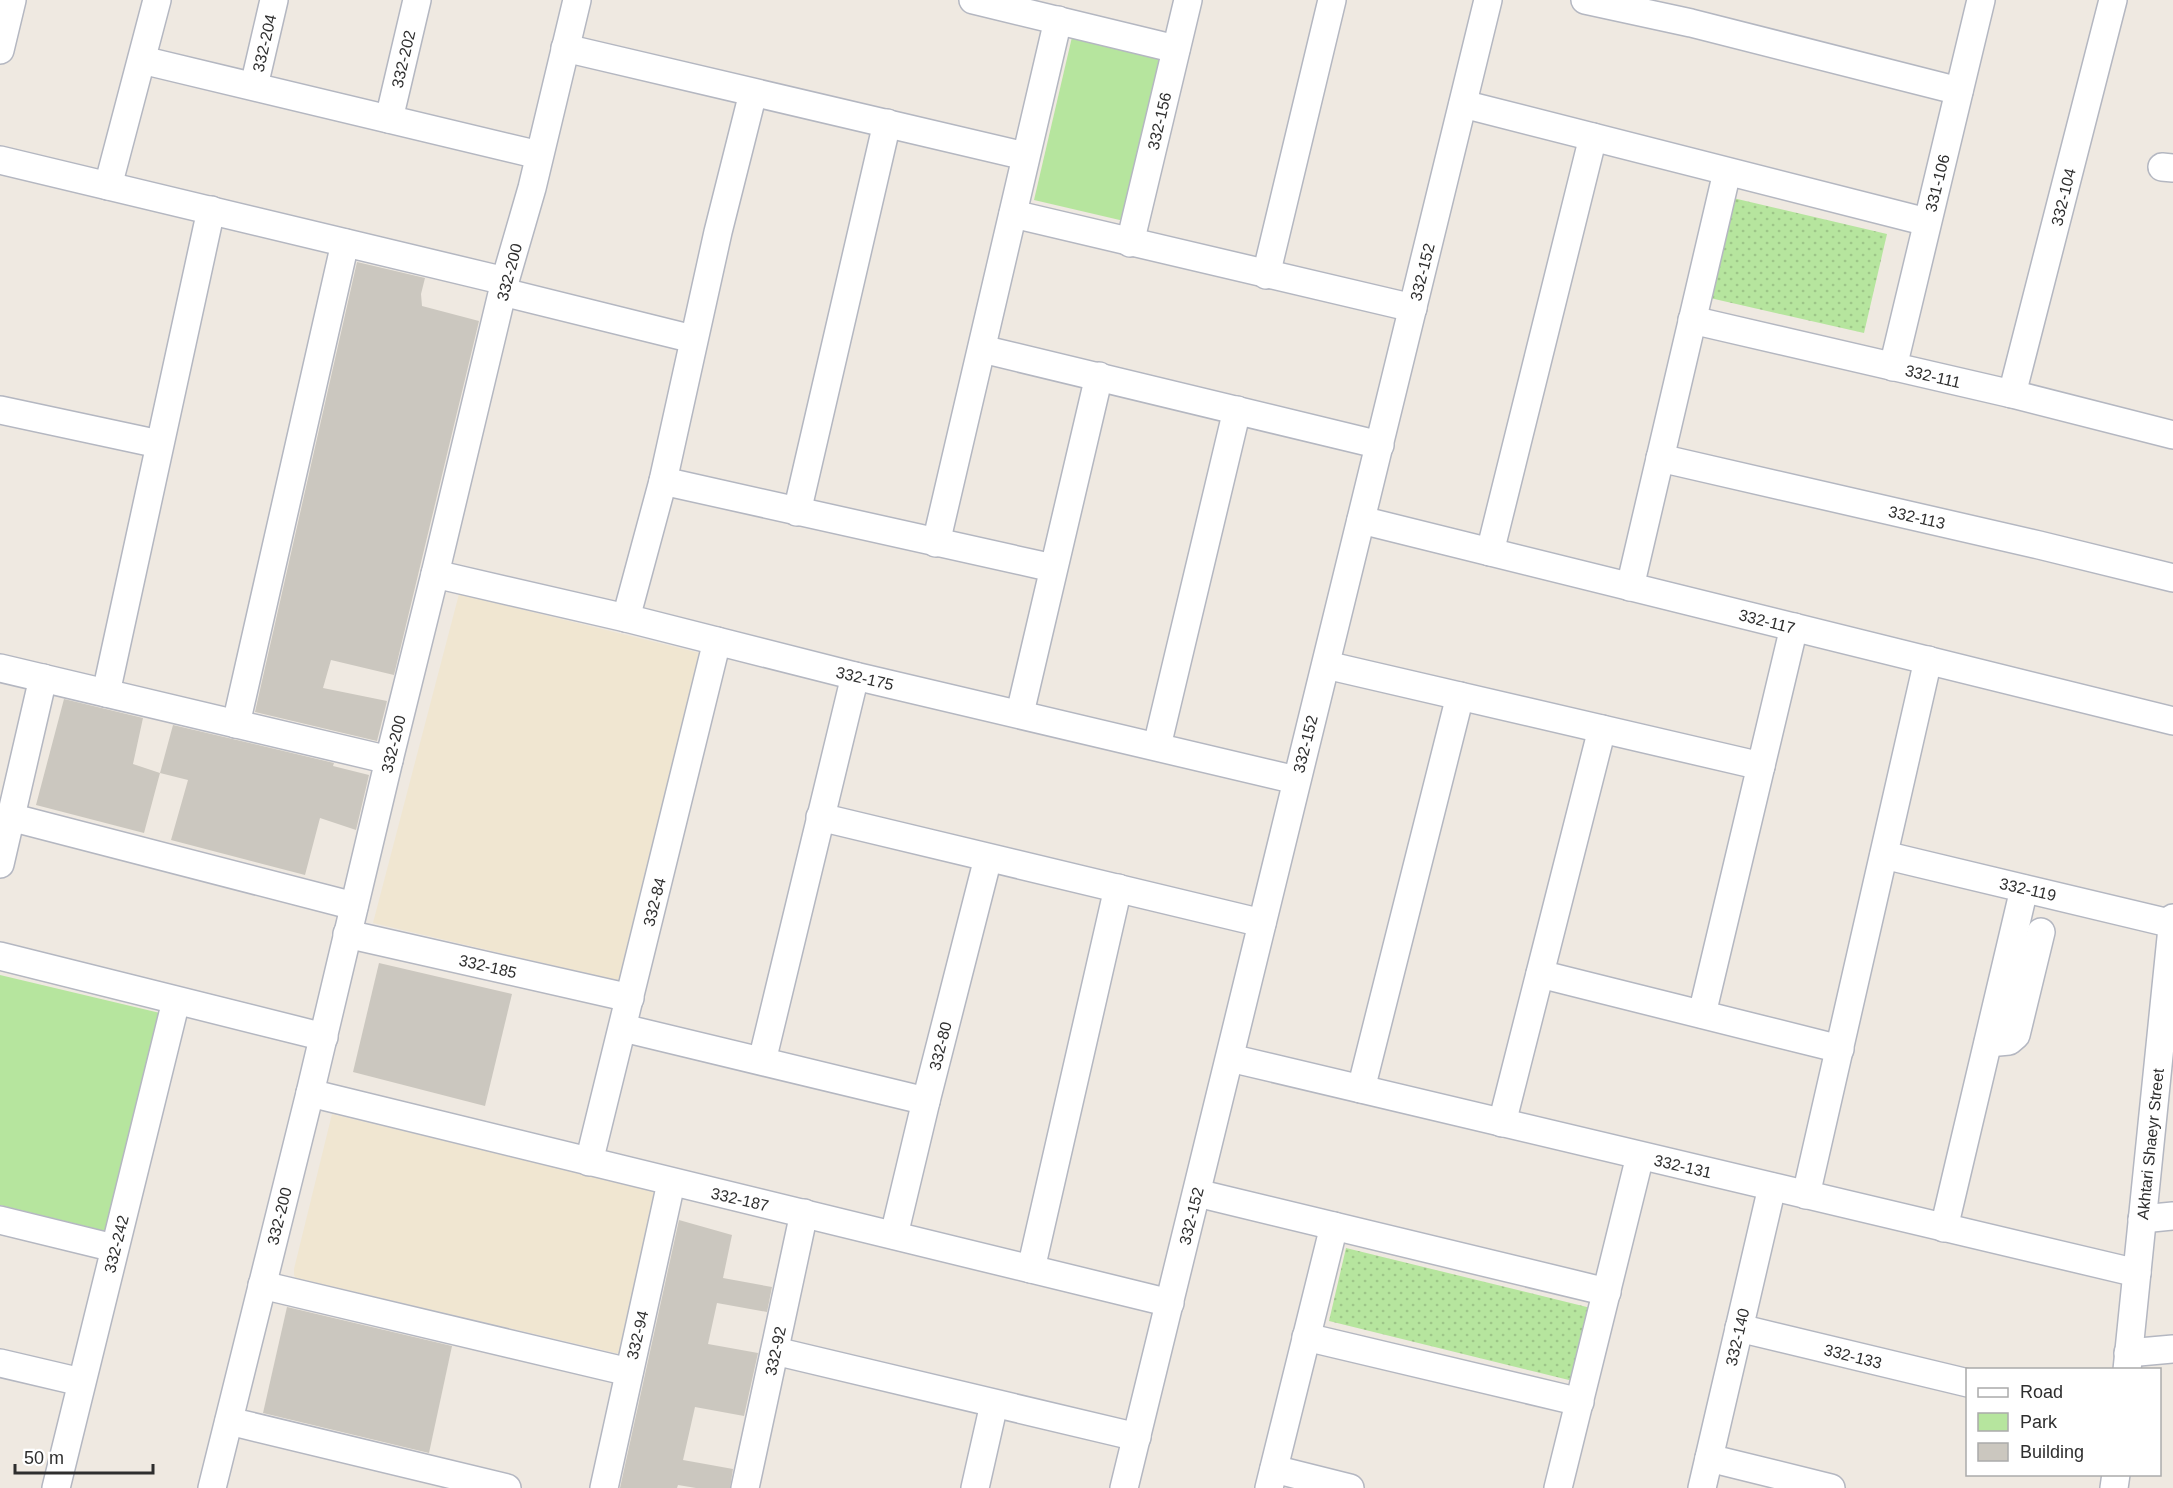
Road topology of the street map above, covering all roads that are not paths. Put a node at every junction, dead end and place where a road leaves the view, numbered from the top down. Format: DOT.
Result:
graph roads {
  1 [pos="12,0"];
  2 [pos="157,0"];
  3 [pos="274,0"];
  4 [pos="417,0"];
  5 [pos="577,0"];
  6 [pos="973,0"];
  7 [pos="1188,0"];
  8 [pos="1332,0"];
  9 [pos="1488,0"];
  10 [pos="1585,0"];
  11 [pos="1981,0"];
  12 [pos="2113,0"];
  13 [pos="1058,20"];
  14 [pos="565,48"];
  15 [pos="1176,49"];
  16 [pos="0,50"];
  17 [pos="142,60"];
  18 [pos="254,86"];
  19 [pos="1959,91"];
  20 [pos="753,93"];
  21 [pos="1463,104"];
  22 [pos="389,119"];
  23 [pos="887,123"];
  24 [pos="1593,137"];
  25 [pos="539,155"];
  26 [pos="1025,156"];
  27 [pos="0,160"];
  28 [pos="1727,172"];
  29 [pos="108,186"];
  30 [pos="211,210"];
  31 [pos="1013,214"];
  32 [pos="1927,222"];
  33 [pos="345,243"];
  34 [pos="1130,243"];
  35 [pos="1266,275"];
  36 [pos="504,286"];
  37 [pos="1413,308"];
  38 [pos="1692,320"];
  39 [pos="693,339"];
  40 [pos="982,349"];
  41 [pos="1893,367"];
  42 [pos="1099,376"];
  43 [pos="2013,394"];
  44 [pos="0,410"];
  45 [pos="1237,410"];
  46 [pos="2173,435"];
  47 [pos="159,444"];
  48 [pos="1380,445"];
  49 [pos="1660,458"];
  50 [pos="663,481"];
  51 [pos="797,512"];
  52 [pos="1361,520"];
  53 [pos="936,543"];
  54 [pos="1490,552"];
  55 [pos="1053,568"];
  56 [pos="435,574"];
  57 [pos="2173,578"];
  58 [pos="1630,587"];
  59 [pos="626,618"];
  60 [pos="1794,627"];
  61 [pos="717,641"];
  62 [pos="1928,660"];
  63 [pos="1326,665"];
  64 [pos="0,668"];
  65 [pos="855,676"];
  66 [pos="43,678"];
  67 [pos="106,693"];
  68 [pos="1460,696"];
  69 [pos="1020,713"];
  70 [pos="2173,720"];
  71 [pos="236,724"];
  72 [pos="1602,729"];
  73 [pos="1156,746"];
  74 [pos="389,760"];
  75 [pos="1761,766"];
  76 [pos="1296,780"];
  77 [pos="10,817"];
  78 [pos="820,817"];
  79 [pos="1884,855"];
  80 [pos="988,858"];
  81 [pos="0,864"];
  82 [pos="1118,888"];
  83 [pos="2024,889"];
  84 [pos="354,906"];
  85 [pos="2173,918"];
  86 [pos="1262,923"];
  87 [pos="2173,924"];
  88 [pos="2041,932"];
  89 [pos="347,934"];
  90 [pos="0,956"];
  91 [pos="1540,974"];
  92 [pos="630,998"];
  93 [pos="176,1001"];
  94 [pos="1702,1014"];
  95 [pos="623,1028"];
  96 [pos="324,1037"];
  97 [pos="1988,1043"];
  98 [pos="1840,1049"];
  99 [pos="1230,1058"];
  100 [pos="762,1061"];
  101 [pos="2165,1073"];
  102 [pos="1361,1089"];
  103 [pos="310,1093"];
  104 [pos="926,1101"];
  105 [pos="1502,1123"];
  106 [pos="1641,1156"];
  107 [pos="589,1162"];
  108 [pos="671,1183"];
  109 [pos="1772,1187"];
  110 [pos="1197,1193"];
  111 [pos="1806,1195"];
  112 [pos="804,1214"];
  113 [pos="2173,1216"];
  114 [pos="2142,1219"];
  115 [pos="0,1220"];
  116 [pos="1334,1226"];
  117 [pos="1944,1228"];
  118 [pos="894,1235"];
  119 [pos="114,1248"];
  120 [pos="1031,1269"];
  121 [pos="2136,1273"];
  122 [pos="262,1285"];
  123 [pos="1606,1292"];
  124 [pos="1170,1303"];
  125 [pos="1739,1328"];
  126 [pos="1306,1337"];
  127 [pos="2173,1349"];
  128 [pos="775,1351"];
  129 [pos="2127,1361"];
  130 [pos="0,1363"];
  131 [pos="629,1372"];
  132 [pos="81,1382"];
  133 [pos="1966,1383"];
  134 [pos="1580,1402"];
  135 [pos="994,1404"];
  136 [pos="229,1421"];
  137 [pos="1137,1437"];
  138 [pos="1709,1458"];
  139 [pos="1271,1479"];
  140 [pos="56,1488"];
  141 [pos="212,1488"];
  142 [pos="507,1488"];
  143 [pos="604,1488"];
  144 [pos="745,1488"];
  145 [pos="975,1488"];
  146 [pos="1124,1488"];
  147 [pos="1350,1488"];
  148 [pos="1558,1488"];
  149 [pos="1702,1488"];
  150 [pos="1831,1488"];
  1 -- 16 [label="street"];
  2 -- 17 [label="street"];
  3 -- 18 [label="street, 332-204"];
  4 -- 22 [label="street, 332-202"];
  5 -- 14 [label="street, 332-200"];
  6 -- 13 [label="street"];
  7 -- 15 [label="street, 332-156"];
  8 -- 35 [label="street"];
  9 -- 21 [label="street, 332-152"];
  10 -- 19 [label="street"];
  11 -- 19 [label="street, 331-106"];
  12 -- 43 [label="street, 332-104"];
  13 -- 15 [label="street"];
  13 -- 26 [label="street"];
  14 -- 20 [label="street"];
  14 -- 25 [label="street, 332-200"];
  15 -- 34 [label="street, 332-156"];
  17 -- 18 [label="street"];
  17 -- 29 [label="street"];
  18 -- 22 [label="street"];
  19 -- 32 [label="street, 331-106"];
  20 -- 23 [label="street"];
  20 -- 39 [label="street"];
  21 -- 24 [label="street"];
  21 -- 37 [label="street, 332-152"];
  22 -- 25 [label="street"];
  23 -- 26 [label="street"];
  23 -- 51 [label="street"];
  24 -- 28 [label="street"];
  24 -- 54 [label="street"];
  25 -- 36 [label="street, 332-200"];
  26 -- 31 [label="street"];
  27 -- 29 [label="street"];
  28 -- 32 [label="street"];
  28 -- 38 [label="street"];
  29 -- 30 [label="street"];
  30 -- 33 [label="street"];
  30 -- 47 [label="street"];
  31 -- 34 [label="street"];
  31 -- 40 [label="street"];
  32 -- 41 [label="street, 331-106"];
  33 -- 36 [label="street"];
  33 -- 71 [label="street"];
  34 -- 35 [label="street"];
  35 -- 37 [label="street"];
  36 -- 39 [label="street"];
  36 -- 56 [label="street, 332-200"];
  37 -- 48 [label="street, 332-152"];
  38 -- 41 [label="street, 332-111"];
  38 -- 49 [label="street"];
  39 -- 50 [label="street"];
  40 -- 42 [label="street"];
  40 -- 53 [label="street"];
  41 -- 43 [label="street, 332-111"];
  42 -- 45 [label="street"];
  42 -- 55 [label="street"];
  43 -- 46 [label="street, 332-111"];
  44 -- 47 [label="street"];
  45 -- 48 [label="street"];
  45 -- 73 [label="street"];
  47 -- 67 [label="street"];
  48 -- 52 [label="street, 332-152"];
  49 -- 57 [label="street, 332-113"];
  49 -- 58 [label="street"];
  50 -- 51 [label="street"];
  50 -- 59 [label="street"];
  51 -- 53 [label="street"];
  52 -- 54 [label="street, 332-117"];
  52 -- 63 [label="street, 332-152"];
  53 -- 55 [label="street"];
  54 -- 58 [label="street, 332-117"];
  55 -- 69 [label="street"];
  56 -- 59 [label="street, 332-175"];
  56 -- 74 [label="street, 332-200"];
  58 -- 60 [label="street, 332-117"];
  59 -- 61 [label="street, 332-175"];
  60 -- 62 [label="street, 332-117"];
  60 -- 75 [label="street"];
  61 -- 65 [label="street, 332-175"];
  61 -- 92 [label="street, 332-84"];
  62 -- 70 [label="street, 332-117"];
  62 -- 79 [label="street"];
  63 -- 68 [label="street"];
  63 -- 76 [label="street, 332-152"];
  64 -- 66 [label="street"];
  65 -- 69 [label="street, 332-175"];
  65 -- 78 [label="street"];
  66 -- 67 [label="street"];
  66 -- 77 [label="street"];
  67 -- 71 [label="street"];
  68 -- 72 [label="street"];
  68 -- 102 [label="street"];
  69 -- 73 [label="street, 332-175"];
  71 -- 74 [label="street"];
  72 -- 75 [label="street"];
  72 -- 91 [label="street"];
  73 -- 76 [label="street, 332-175"];
  74 -- 84 [label="street, 332-200"];
  75 -- 94 [label="street"];
  76 -- 86 [label="street, 332-152"];
  77 -- 81 [label="street"];
  77 -- 84 [label="street"];
  78 -- 80 [label="street"];
  78 -- 100 [label="street"];
  79 -- 83 [label="street, 332-119"];
  79 -- 98 [label="street"];
  80 -- 82 [label="street"];
  80 -- 104 [label="street, 332-80"];
  82 -- 86 [label="street"];
  82 -- 120 [label="street"];
  83 -- 87 [label="street, 332-119"];
  83 -- 97 [label="street"];
  84 -- 89 [label="street, 332-200"];
  85 -- 87 [label="street, Akhtari Shaeyr Street"];
  86 -- 99 [label="street, 332-152"];
  87 -- 101 [label="street, Akhtari Shaeyr Street"];
  88 -- 97 [label="street"];
  89 -- 92 [label="street, 332-185"];
  89 -- 96 [label="street, 332-200"];
  90 -- 93 [label="street"];
  91 -- 94 [label="street"];
  91 -- 105 [label="street"];
  92 -- 95 [label="street, 332-84"];
  93 -- 96 [label="street"];
  93 -- 119 [label="street, 332-242"];
  94 -- 98 [label="street"];
  95 -- 100 [label="street"];
  95 -- 107 [label="street, 332-84"];
  96 -- 103 [label="street, 332-200"];
  97 -- 117 [label="street"];
  98 -- 111 [label="street"];
  99 -- 102 [label="street, 332-131"];
  99 -- 110 [label="street, 332-152"];
  100 -- 104 [label="street"];
  101 -- 114 [label="street, Akhtari Shaeyr Street"];
  102 -- 105 [label="street, 332-131"];
  103 -- 107 [label="street, 332-187"];
  103 -- 122 [label="street, 332-200"];
  104 -- 118 [label="street, 332-80"];
  105 -- 106 [label="street, 332-131"];
  106 -- 109 [label="street, 332-131"];
  106 -- 123 [label="street"];
  107 -- 108 [label="street, 332-187"];
  108 -- 112 [label="street, 332-187"];
  108 -- 131 [label="street, 332-94"];
  109 -- 111 [label="street, 332-131"];
  109 -- 125 [label="street, 332-140"];
  110 -- 116 [label="street"];
  110 -- 124 [label="street, 332-152"];
  111 -- 117 [label="street, 332-131"];
  112 -- 118 [label="street, 332-187"];
  112 -- 128 [label="street, 332-92"];
  113 -- 114 [label="street"];
  114 -- 121 [label="street, Akhtari Shaeyr Street"];
  115 -- 119 [label="street"];
  116 -- 123 [label="street"];
  116 -- 126 [label="street"];
  117 -- 121 [label="street, 332-131"];
  118 -- 120 [label="street, 332-187"];
  119 -- 132 [label="street, 332-242"];
  120 -- 124 [label="street, 332-187"];
  121 -- 129 [label="street, Akhtari Shaeyr Street"];
  122 -- 131 [label="street"];
  122 -- 136 [label="street, 332-200"];
  123 -- 134 [label="street"];
  124 -- 137 [label="street, 332-152"];
  125 -- 133 [label="street, 332-133"];
  125 -- 138 [label="street, 332-140"];
  126 -- 134 [label="street"];
  126 -- 139 [label="street"];
  127 -- 129 [label="street"];
  128 -- 135 [label="street"];
  128 -- 144 [label="street, 332-92"];
  130 -- 132 [label="street"];
  131 -- 143 [label="street, 332-94"];
  132 -- 140 [label="street, 332-242"];
  134 -- 148 [label="street"];
  135 -- 137 [label="street"];
  135 -- 145 [label="street"];
  136 -- 141 [label="street, 332-200"];
  136 -- 142 [label="street"];
  137 -- 146 [label="street, 332-152"];
  138 -- 149 [label="street, 332-140"];
  138 -- 150 [label="street"];
  139 -- 147 [label="street"];
}
